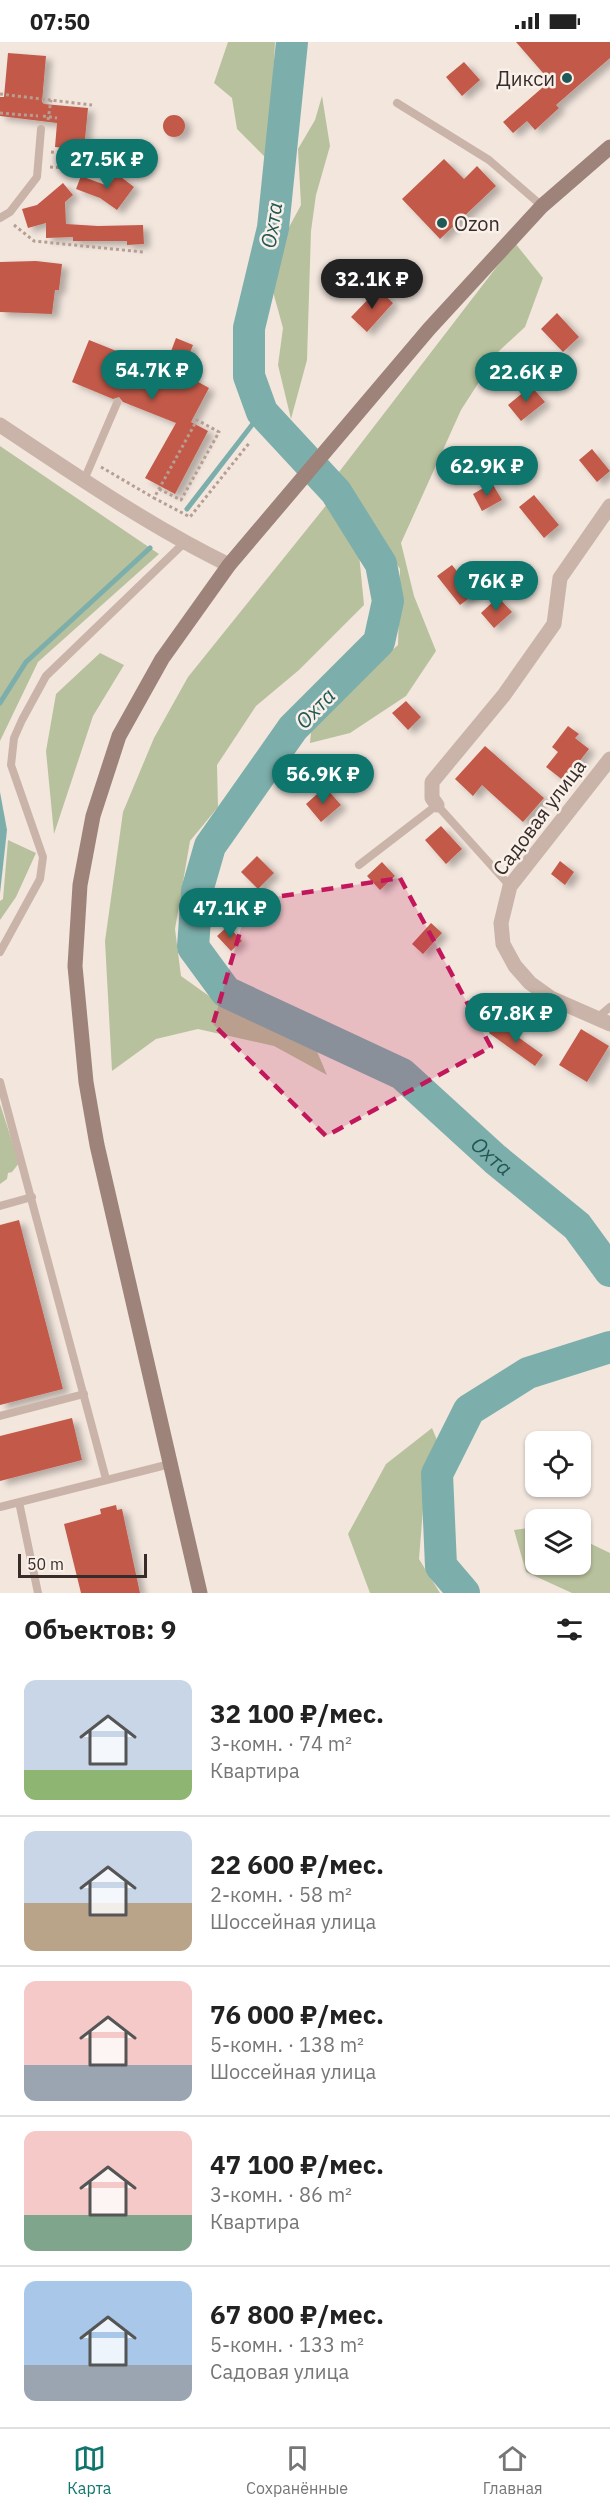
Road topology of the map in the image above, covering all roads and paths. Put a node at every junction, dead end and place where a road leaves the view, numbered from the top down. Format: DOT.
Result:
graph roads {
  1 [pos="0,94"];
  2 [pos="51,100"];
  3 [pos="397,103"];
  4 [pos="92,105"];
  5 [pos="0,113"];
  6 [pos="53,127"];
  7 [pos="41,129"];
  8 [pos="610,147"];
  9 [pos="51,152"];
  10 [pos="83,155"];
  11 [pos="49,167"];
  12 [pos="103,175"];
  13 [pos="542,206"];
  14 [pos="2,217"];
  15 [pos="143,252"];
  16 [pos="117,403"];
  17 [pos="0,425"];
  18 [pos="250,441"];
  19 [pos="93,462"];
  20 [pos="84,480"];
  21 [pos="159,489"];
  22 [pos="154,498"];
  23 [pos="610,506"];
  24 [pos="184,542"];
  25 [pos="228,565"];
  26 [pos="610,759"];
  27 [pos="437,805"];
  28 [pos="359,865"];
  29 [pos="510,886"];
  30 [pos="0,952"];
  31 [pos="610,1008"];
  32 [pos="604,1021"];
  33 [pos="0,1082"];
  34 [pos="32,1197"];
  35 [pos="0,1206"];
  36 [pos="84,1394"];
  37 [pos="0,1416"];
  38 [pos="170,1464"];
  39 [pos="106,1479"];
  40 [pos="19,1502"];
  41 [pos="0,1507"];
  42 [pos="38,1593"];
  43 [pos="200,1593"];
  1 -- 2 [label="path"];
  2 -- 4 [label="path"];
  2 -- 7 [label="path"];
  3 -- 13 [label="lane"];
  5 -- 6 [label="path, bridge"];
  7 -- 14 [label="lane"];
  8 -- 13 [label="main road"];
  9 -- 10 [label="path"];
  11 -- 12 [label="path"];
  13 -- 25 [label="main road"];
  14 -- 15 [label="path"];
  16 -- 19 [label="lane"];
  17 -- 20 [label="street"];
  18 -- 22 [label="path"];
  19 -- 20 [label="lane"];
  19 -- 22 [label="path"];
  20 -- 24 [label="street"];
  21 -- 21 [label="path"];
  21 -- 22 [label="path"];
  23 -- 27 [label="street"];
  24 -- 25 [label="street"];
  24 -- 30 [label="lane"];
  25 -- 38 [label="main road"];
  26 -- 29 [label="street, Садовая улица"];
  27 -- 28 [label="lane"];
  27 -- 29 [label="lane"];
  29 -- 32 [label="street, Садовая улица"];
  31 -- 32 [label="lane"];
  33 -- 34 [label="lane"];
  34 -- 35 [label="lane"];
  34 -- 36 [label="lane"];
  36 -- 37 [label="lane"];
  36 -- 39 [label="lane"];
  38 -- 39 [label="lane"];
  38 -- 43 [label="main road"];
  39 -- 40 [label="lane"];
  40 -- 41 [label="lane"];
  40 -- 42 [label="lane"];
}
